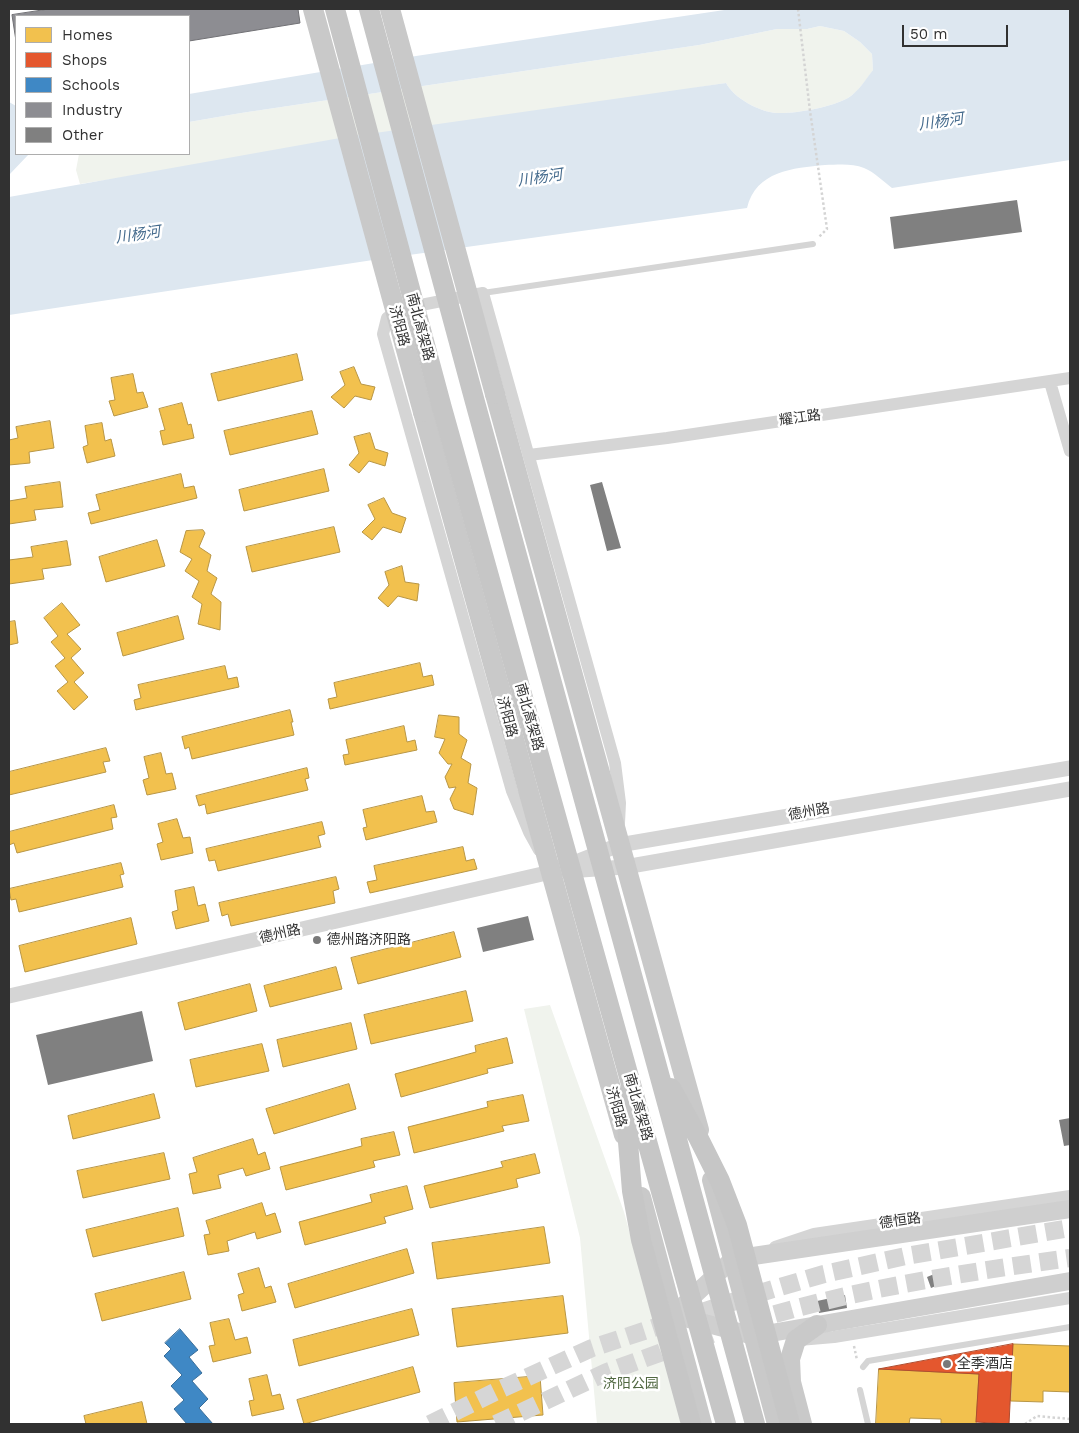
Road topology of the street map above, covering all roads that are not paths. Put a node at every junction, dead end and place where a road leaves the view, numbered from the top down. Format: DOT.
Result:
graph roads {
  1 [pos="313,9"];
  2 [pos="336,9"];
  3 [pos="369,9"];
  4 [pos="390,9"];
  5 [pos="812,244"];
  6 [pos="483,293"];
  7 [pos="1070,378"];
  8 [pos="1050,382"];
  9 [pos="1070,451"];
  10 [pos="529,455"];
  11 [pos="1070,768"];
  12 [pos="1070,789"];
  13 [pos="619,846"];
  14 [pos="625,867"];
  15 [pos="551,872"];
  16 [pos="9,996"];
  17 [pos="655,1060"];
  18 [pos="627,1066"];
  19 [pos="1070,1196"];
  20 [pos="1070,1209"];
  21 [pos="733,1259"];
  22 [pos="1070,1281"];
  23 [pos="1070,1298"];
  24 [pos="673,1315"];
  25 [pos="817,1325"];
  26 [pos="1070,1327"];
  27 [pos="754,1336"];
  28 [pos="796,1340"];
  29 [pos="862,1367"];
  30 [pos="860,1390"];
  31 [pos="691,1424"];
  32 [pos="702,1424"];
  33 [pos="726,1424"];
  34 [pos="755,1424"];
  35 [pos="777,1424"];
  36 [pos="790,1424"];
  37 [pos="802,1424"];
  38 [pos="868,1424"];
  1 -- 15 [label="main road, 济阳路, bridge"];
  2 -- 18 [label="highway, 南北高架路, bridge"];
  3 -- 17 [label="highway, 南北高架路, bridge"];
  4 -- 13 [label="main road, bridge"];
  5 -- 6 [label="lane"];
  6 -- 10 [label="street"];
  6 -- 15 [label="street"];
  7 -- 8 [label="street, 耀江路"];
  8 -- 9 [label="street"];
  8 -- 10 [label="street, 耀江路"];
  10 -- 13 [label="street"];
  11 -- 13 [label="street, 德州路"];
  12 -- 14 [label="street, 德州路"];
  13 -- 14 [label="main road"];
  13 -- 15 [label="street, 德州路"];
  14 -- 15 [label="street, 德州路"];
  14 -- 21 [label="main road"];
  15 -- 16 [label="street, 德州路"];
  15 -- 24 [label="main road, 济阳路"];
  17 -- 34 [label="highway, 南北高架路, bridge"];
  17 -- 36 [label="highway, bridge"];
  18 -- 31 [label="highway, bridge"];
  18 -- 33 [label="highway, 南北高架路, bridge"];
  19 -- 21 [label="street, 德恒路"];
  20 -- 21 [label="main road"];
  21 -- 24 [label="main road"];
  21 -- 27 [label="main road"];
  22 -- 25 [label="main road"];
  23 -- 28 [label="street"];
  24 -- 27 [label="main road"];
  24 -- 32 [label="main road, 济阳路"];
  25 -- 27 [label="main road"];
  25 -- 28 [label="main road"];
  26 -- 29 [label="lane"];
  27 -- 28 [label="street"];
  27 -- 35 [label="main road"];
  28 -- 37 [label="main road"];
  30 -- 38 [label="lane"];
}
